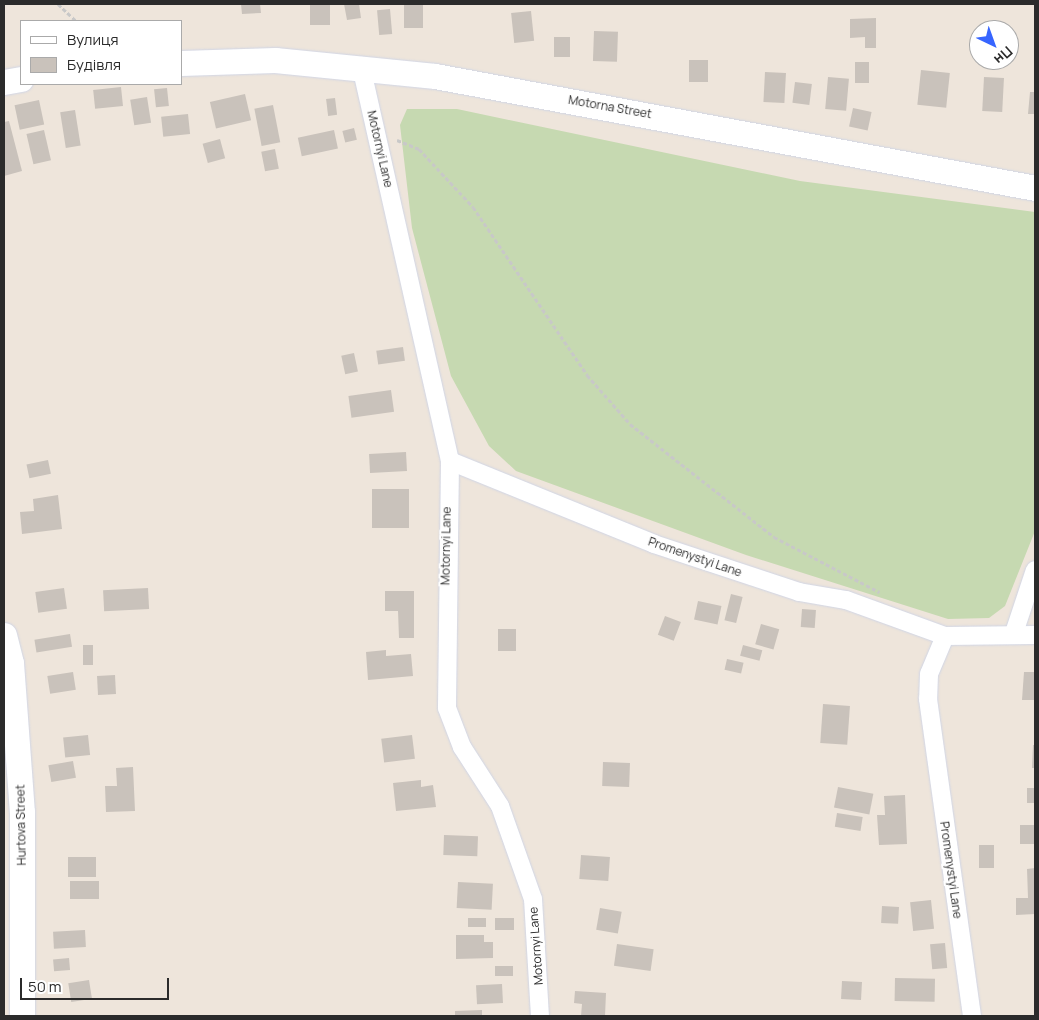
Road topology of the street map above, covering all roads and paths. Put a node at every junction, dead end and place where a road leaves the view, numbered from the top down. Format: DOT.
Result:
graph roads {
  1 [pos="58,4"];
  2 [pos="75,20"];
  3 [pos="182,64"];
  4 [pos="360,66"];
  5 [pos="20,80"];
  6 [pos="4,82"];
  7 [pos="376,134"];
  8 [pos="1035,188"];
  9 [pos="450,461"];
  10 [pos="1035,570"];
  11 [pos="882,595"];
  12 [pos="1014,633"];
  13 [pos="4,635"];
  14 [pos="1035,635"];
  15 [pos="945,636"];
  16 [pos="22,1016"];
  17 [pos="540,1016"];
  18 [pos="972,1016"];
  1 -- 2 [label="path"];
  3 -- 4 [label="street, Motorna Street"];
  4 -- 7 [label="street, Motornyi Lane"];
  4 -- 8 [label="street, Motorna Street"];
  5 -- 6 [label="street"];
  7 -- 9 [label="street, Motornyi Lane"];
  7 -- 11 [label="path"];
  9 -- 15 [label="street, Promenystyi Lane"];
  9 -- 17 [label="street, Motornyi Lane"];
  10 -- 12 [label="street"];
  12 -- 14 [label="street, Promenystyi Lane"];
  12 -- 15 [label="street, Promenystyi Lane"];
  13 -- 16 [label="street, Hurtova Street"];
  15 -- 18 [label="street, Promenystyi Lane"];
}
